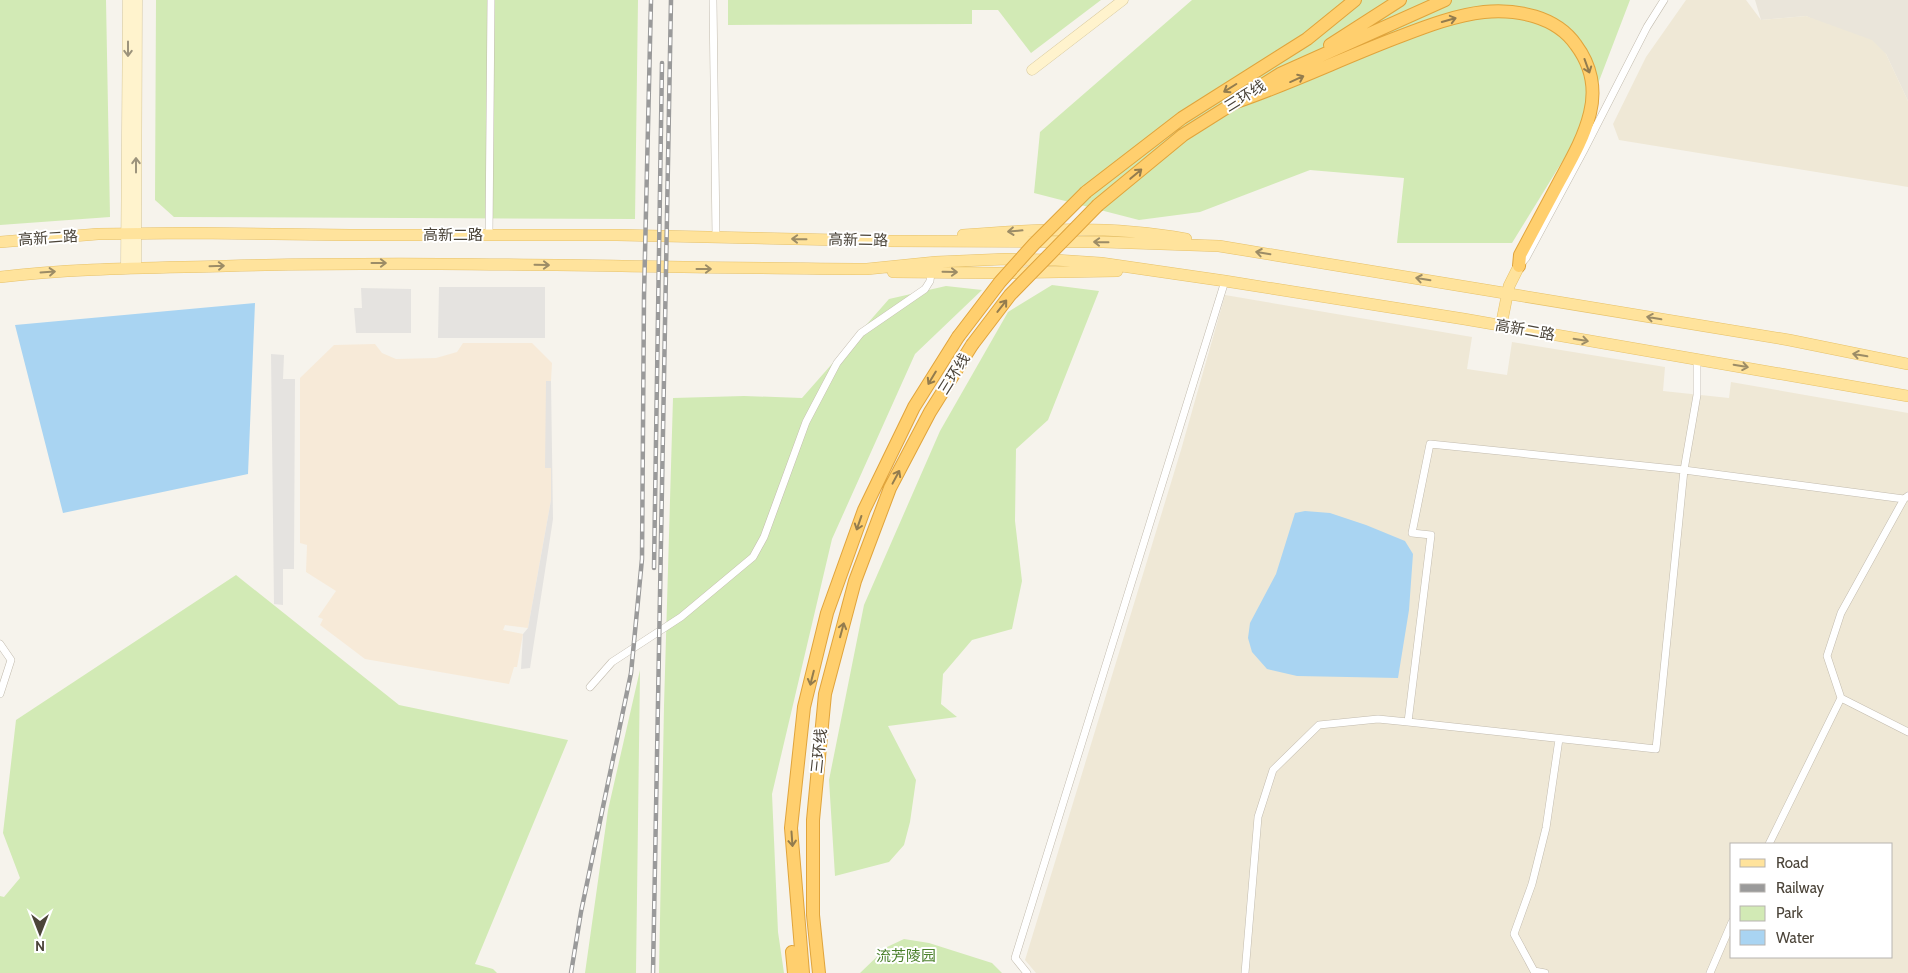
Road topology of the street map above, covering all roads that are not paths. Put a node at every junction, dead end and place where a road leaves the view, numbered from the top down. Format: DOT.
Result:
graph roads {
  1 [pos="128,0"];
  2 [pos="137,0"];
  3 [pos="491,0"];
  4 [pos="713,0"];
  5 [pos="1123,0"];
  6 [pos="1355,0"];
  7 [pos="1400,0"];
  8 [pos="1445,0"];
  9 [pos="1664,0"];
  10 [pos="1032,70"];
  11 [pos="1280,74"];
  12 [pos="1236,102"];
  13 [pos="131,234"];
  14 [pos="489,235"];
  15 [pos="716,237"];
  16 [pos="0,242"];
  17 [pos="1519,266"];
  18 [pos="131,268"];
  19 [pos="867,269"];
  20 [pos="1142,270"];
  21 [pos="931,272"];
  22 [pos="0,277"];
  23 [pos="1225,280"];
  24 [pos="1507,293"];
  25 [pos="1501,326"];
  26 [pos="1697,359"];
  27 [pos="1908,364"];
  28 [pos="1908,396"];
  29 [pos="1684,470"];
  30 [pos="1906,498"];
  31 [pos="0,644"];
  32 [pos="590,687"];
  33 [pos="0,694"];
  34 [pos="1841,698"];
  35 [pos="1408,722"];
  36 [pos="1908,732"];
  37 [pos="1559,738"];
  38 [pos="813,820"];
  39 [pos="1769,843"];
  40 [pos="796,885"];
  41 [pos="1730,927"];
  42 [pos="794,973"];
  43 [pos="803,973"];
  44 [pos="819,973"];
  45 [pos="828,973"];
  46 [pos="1027,973"];
  47 [pos="1245,973"];
  48 [pos="1545,973"];
  49 [pos="1710,973"];
  1 -- 13 [label="street, one-way"];
  13 -- 2 [label="street, one-way"];
  3 -- 14 [label="street"];
  4 -- 15 [label="street"];
  5 -- 10 [label="street"];
  6 -- 40 [label="highway, 三环线, one-way, bridge"];
  7 -- 11 [label="highway"];
  8 -- 11 [label="highway, 三环线"];
  9 -- 17 [label="street"];
  11 -- 12 [label="highway, 三环线"];
  12 -- 17 [label="highway, one-way"];
  38 -- 12 [label="highway, 三环线, one-way, bridge"];
  13 -- 14 [label="main road, 高新二路"];
  13 -- 16 [label="main road, 高新二路"];
  13 -- 18 [label="street"];
  14 -- 15 [label="main road, 高新二路"];
  24 -- 15 [label="main road, 高新二路, one-way"];
  17 -- 24 [label="main road"];
  18 -- 19 [label="main road, 高新二路, one-way"];
  22 -- 18 [label="main road, 高新二路, one-way"];
  19 -- 20 [label="main road, 高新二路"];
  19 -- 21 [label="main road, 高新二路"];
  21 -- 20 [label="main road, 高新二路, one-way"];
  20 -- 23 [label="main road, 高新二路"];
  21 -- 32 [label="street"];
  23 -- 25 [label="main road, 高新二路"];
  23 -- 46 [label="street"];
  24 -- 25 [label="main road"];
  27 -- 24 [label="main road, 高新二路, one-way"];
  25 -- 26 [label="main road, 高新二路, one-way"];
  26 -- 28 [label="main road, 高新二路, one-way"];
  26 -- 29 [label="street"];
  29 -- 30 [label="street"];
  29 -- 35 [label="street"];
  29 -- 37 [label="street"];
  30 -- 34 [label="street"];
  31 -- 33 [label="street"];
  34 -- 36 [label="street"];
  34 -- 39 [label="street"];
  35 -- 37 [label="street"];
  35 -- 47 [label="street"];
  37 -- 48 [label="street"];
  38 -- 44 [label="highway, 三环线"];
  38 -- 45 [label="highway"];
  40 -- 42 [label="highway"];
  40 -- 43 [label="highway, 三环线"];
  41 -- 49 [label="street"];
}
